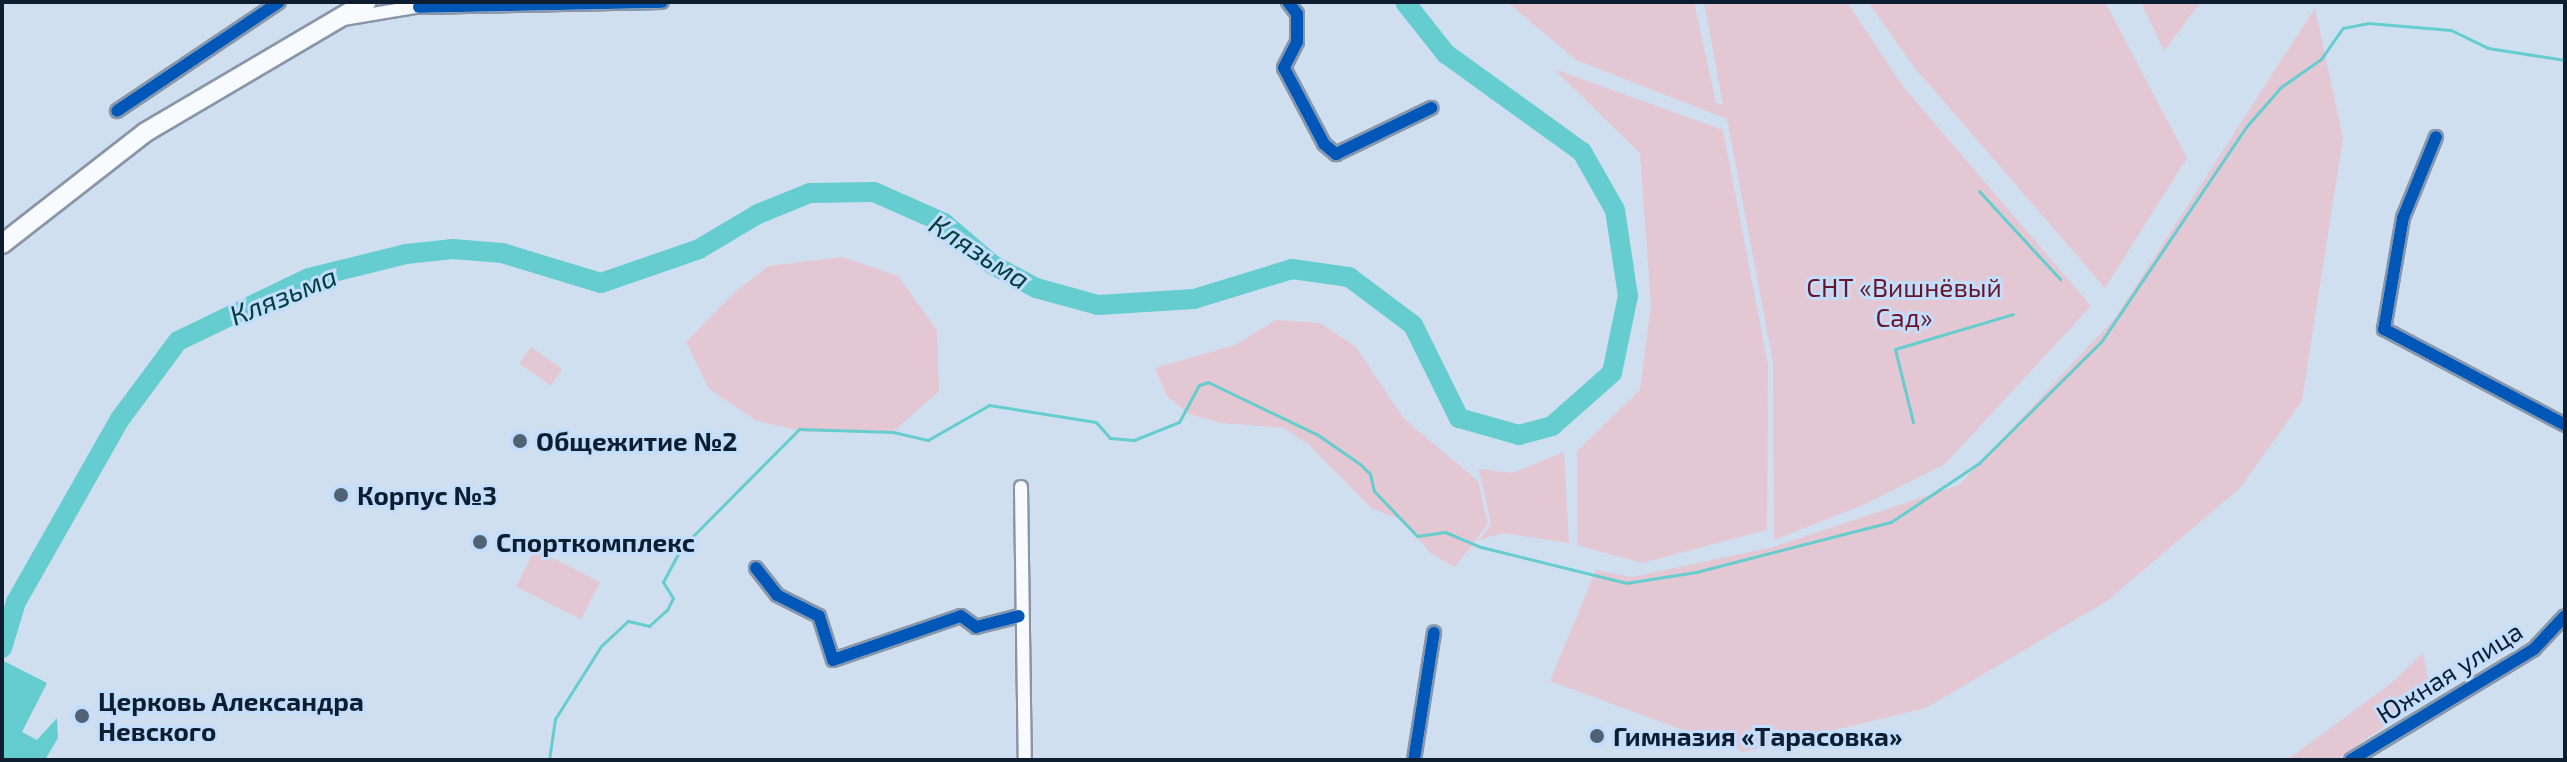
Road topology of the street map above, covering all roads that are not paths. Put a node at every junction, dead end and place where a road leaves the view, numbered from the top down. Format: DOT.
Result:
graph roads {
  1 [pos="279,2"];
  2 [pos="367,2"];
  3 [pos="438,2"];
  4 [pos="662,2"];
  5 [pos="1288,2"];
  6 [pos="419,7"];
  7 [pos="339,20"];
  8 [pos="1431,108"];
  9 [pos="117,111"];
  10 [pos="2436,137"];
  11 [pos="2,244"];
  12 [pos="2565,425"];
  13 [pos="1021,487"];
  14 [pos="756,568"];
  15 [pos="1019,616"];
  16 [pos="2565,616"];
  17 [pos="1434,633"];
  18 [pos="1025,760"];
  19 [pos="1414,760"];
  20 [pos="2351,760"];
  1 -- 9 [label="street"];
  2 -- 7 [label="main road"];
  3 -- 6 [label="street"];
  4 -- 6 [label="street"];
  5 -- 8 [label="street"];
  6 -- 7 [label="street"];
  7 -- 11 [label="main road"];
  10 -- 12 [label="street"];
  13 -- 15 [label="street"];
  14 -- 15 [label="street"];
  15 -- 18 [label="street"];
  16 -- 20 [label="street, Южная улица"];
  17 -- 19 [label="street"];
}
